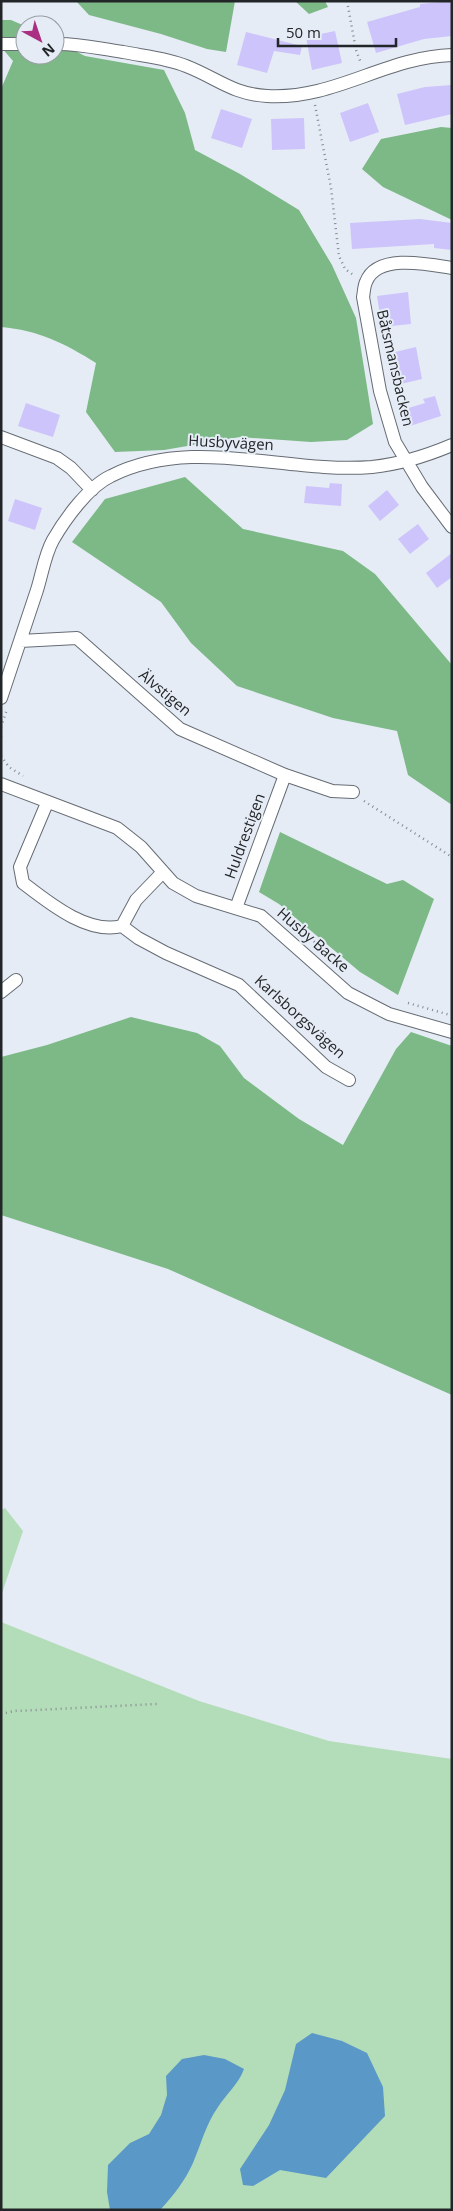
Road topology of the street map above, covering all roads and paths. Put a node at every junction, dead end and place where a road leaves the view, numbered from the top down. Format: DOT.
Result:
graph roads {
  1 [pos="347,1"];
  2 [pos="1,44"];
  3 [pos="15,44"];
  4 [pos="65,44"];
  5 [pos="452,55"];
  6 [pos="365,76"];
  7 [pos="313,94"];
  8 [pos="452,268"];
  9 [pos="365,282"];
  10 [pos="1,436"];
  11 [pos="452,445"];
  12 [pos="405,462"];
  13 [pos="92,490"];
  14 [pos="452,527"];
  15 [pos="20,641"];
  16 [pos="6,699"];
  17 [pos="1,727"];
  18 [pos="285,775"];
  19 [pos="1,784"];
  20 [pos="353,792"];
  21 [pos="47,803"];
  22 [pos="452,857"];
  23 [pos="162,873"];
  24 [pos="236,908"];
  25 [pos="122,926"];
  26 [pos="16,980"];
  27 [pos="1,992"];
  28 [pos="452,1032"];
  29 [pos="349,1080"];
  30 [pos="158,1704"];
  31 [pos="1,1714"];
  1 -- 6 [label="path"];
  2 -- 3 [label="street"];
  4 -- 7 [label="street"];
  5 -- 6 [label="street"];
  6 -- 7 [label="street"];
  7 -- 9 [label="path"];
  8 -- 9 [label="street"];
  9 -- 12 [label="street, Båtsmansbacken"];
  10 -- 13 [label="street"];
  11 -- 12 [label="street, Husbyvägen"];
  12 -- 13 [label="street, Husbyvägen"];
  12 -- 14 [label="street, Båtsmansbacken"];
  13 -- 15 [label="street, Husbyvägen"];
  15 -- 16 [label="street, Husbyvägen"];
  15 -- 18 [label="street, Älvstigen"];
  16 -- 17 [label="path"];
  18 -- 20 [label="street, Älvstigen"];
  18 -- 24 [label="street, Huldrestigen"];
  19 -- 21 [label="street, Husby Backe"];
  20 -- 22 [label="path"];
  21 -- 23 [label="street, Husby Backe"];
  21 -- 25 [label="street"];
  23 -- 24 [label="street, Husby Backe"];
  23 -- 25 [label="street"];
  24 -- 28 [label="street, Husby Backe"];
  25 -- 29 [label="street, Karlsborgsvägen"];
  26 -- 27 [label="street"];
  30 -- 31 [label="path"];
}
